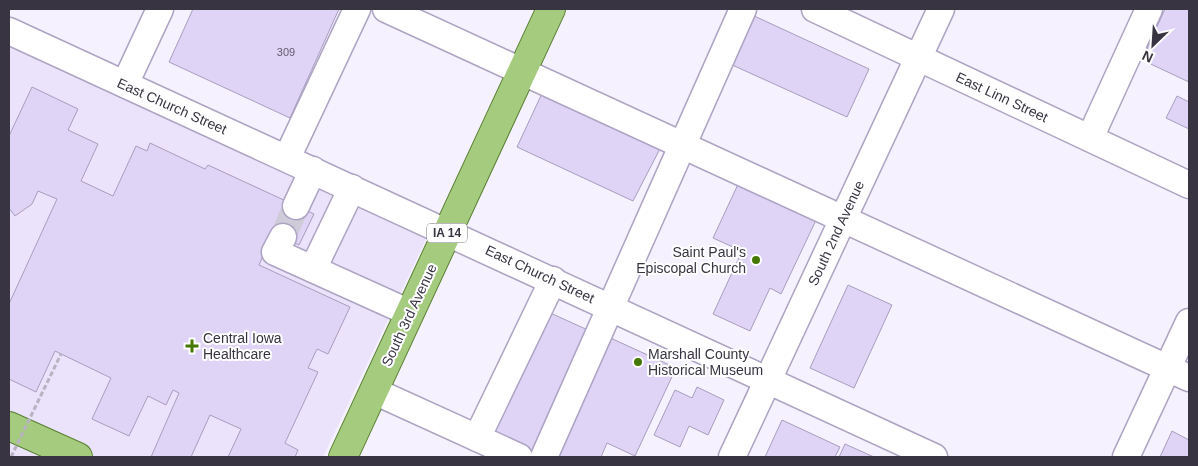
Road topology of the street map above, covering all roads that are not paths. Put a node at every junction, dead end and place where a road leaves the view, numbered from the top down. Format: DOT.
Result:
graph roads {
  1 [pos="160,9"];
  2 [pos="356,9"];
  3 [pos="386,9"];
  4 [pos="551,9"];
  5 [pos="743,9"];
  6 [pos="815,9"];
  7 [pos="940,9"];
  8 [pos="1149,9"];
  9 [pos="9,31"];
  10 [pos="918,57"];
  11 [pos="522,71"];
  12 [pos="125,84"];
  13 [pos="1090,138"];
  14 [pos="682,144"];
  15 [pos="286,158"];
  16 [pos="313,170"];
  17 [pos="1189,185"];
  18 [pos="352,188"];
  19 [pos="296,206"];
  20 [pos="843,218"];
  21 [pos="448,232"];
  22 [pos="283,237"];
  23 [pos="313,269"];
  24 [pos="553,280"];
  25 [pos="610,307"];
  26 [pos="410,313"];
  27 [pos="1189,322"];
  28 [pos="1179,373"];
  29 [pos="768,380"];
  30 [pos="374,390"];
  31 [pos="9,426"];
  32 [pos="477,438"];
  33 [pos="78,457"];
  34 [pos="343,457"];
  35 [pos="519,457"];
  36 [pos="544,457"];
  37 [pos="732,457"];
  38 [pos="934,457"];
  39 [pos="1126,457"];
  1 -- 12 [label="street"];
  2 -- 15 [label="street"];
  3 -- 11 [label="street"];
  4 -- 11 [label="main road, South 3rd Avenue / IA 14"];
  5 -- 14 [label="street"];
  6 -- 10 [label="street, East Linn Street"];
  7 -- 10 [label="street, South 2nd Avenue"];
  8 -- 13 [label="street"];
  9 -- 12 [label="street, East Church Street"];
  10 -- 13 [label="street, East Linn Street"];
  10 -- 20 [label="street, South 2nd Avenue"];
  11 -- 14 [label="street"];
  11 -- 21 [label="main road, South 3rd Avenue / IA 14"];
  12 -- 15 [label="street, East Church Street"];
  13 -- 17 [label="street, East Linn Street"];
  14 -- 20 [label="street"];
  14 -- 25 [label="street"];
  15 -- 16 [label="street, East Church Street"];
  16 -- 18 [label="street, East Church Street"];
  16 -- 19 [label="street"];
  18 -- 21 [label="street, East Church Street"];
  18 -- 23 [label="street"];
  20 -- 28 [label="street"];
  20 -- 29 [label="street, South 2nd Avenue"];
  21 -- 24 [label="street, East Church Street"];
  21 -- 26 [label="main road, South 3rd Avenue / IA 14"];
  22 -- 23 [label="street"];
  23 -- 26 [label="street"];
  24 -- 25 [label="street, East Church Street"];
  24 -- 32 [label="street"];
  25 -- 29 [label="street, East Church Street"];
  25 -- 36 [label="street"];
  26 -- 30 [label="main road, South 3rd Avenue / IA 14"];
  27 -- 28 [label="street"];
  28 -- 39 [label="street"];
  29 -- 37 [label="street, South 2nd Avenue"];
  29 -- 38 [label="street, East Church Street"];
  30 -- 32 [label="street"];
  30 -- 34 [label="main road, South 3rd Avenue / IA 14"];
  31 -- 33 [label="main road"];
  32 -- 35 [label="street"];
}
